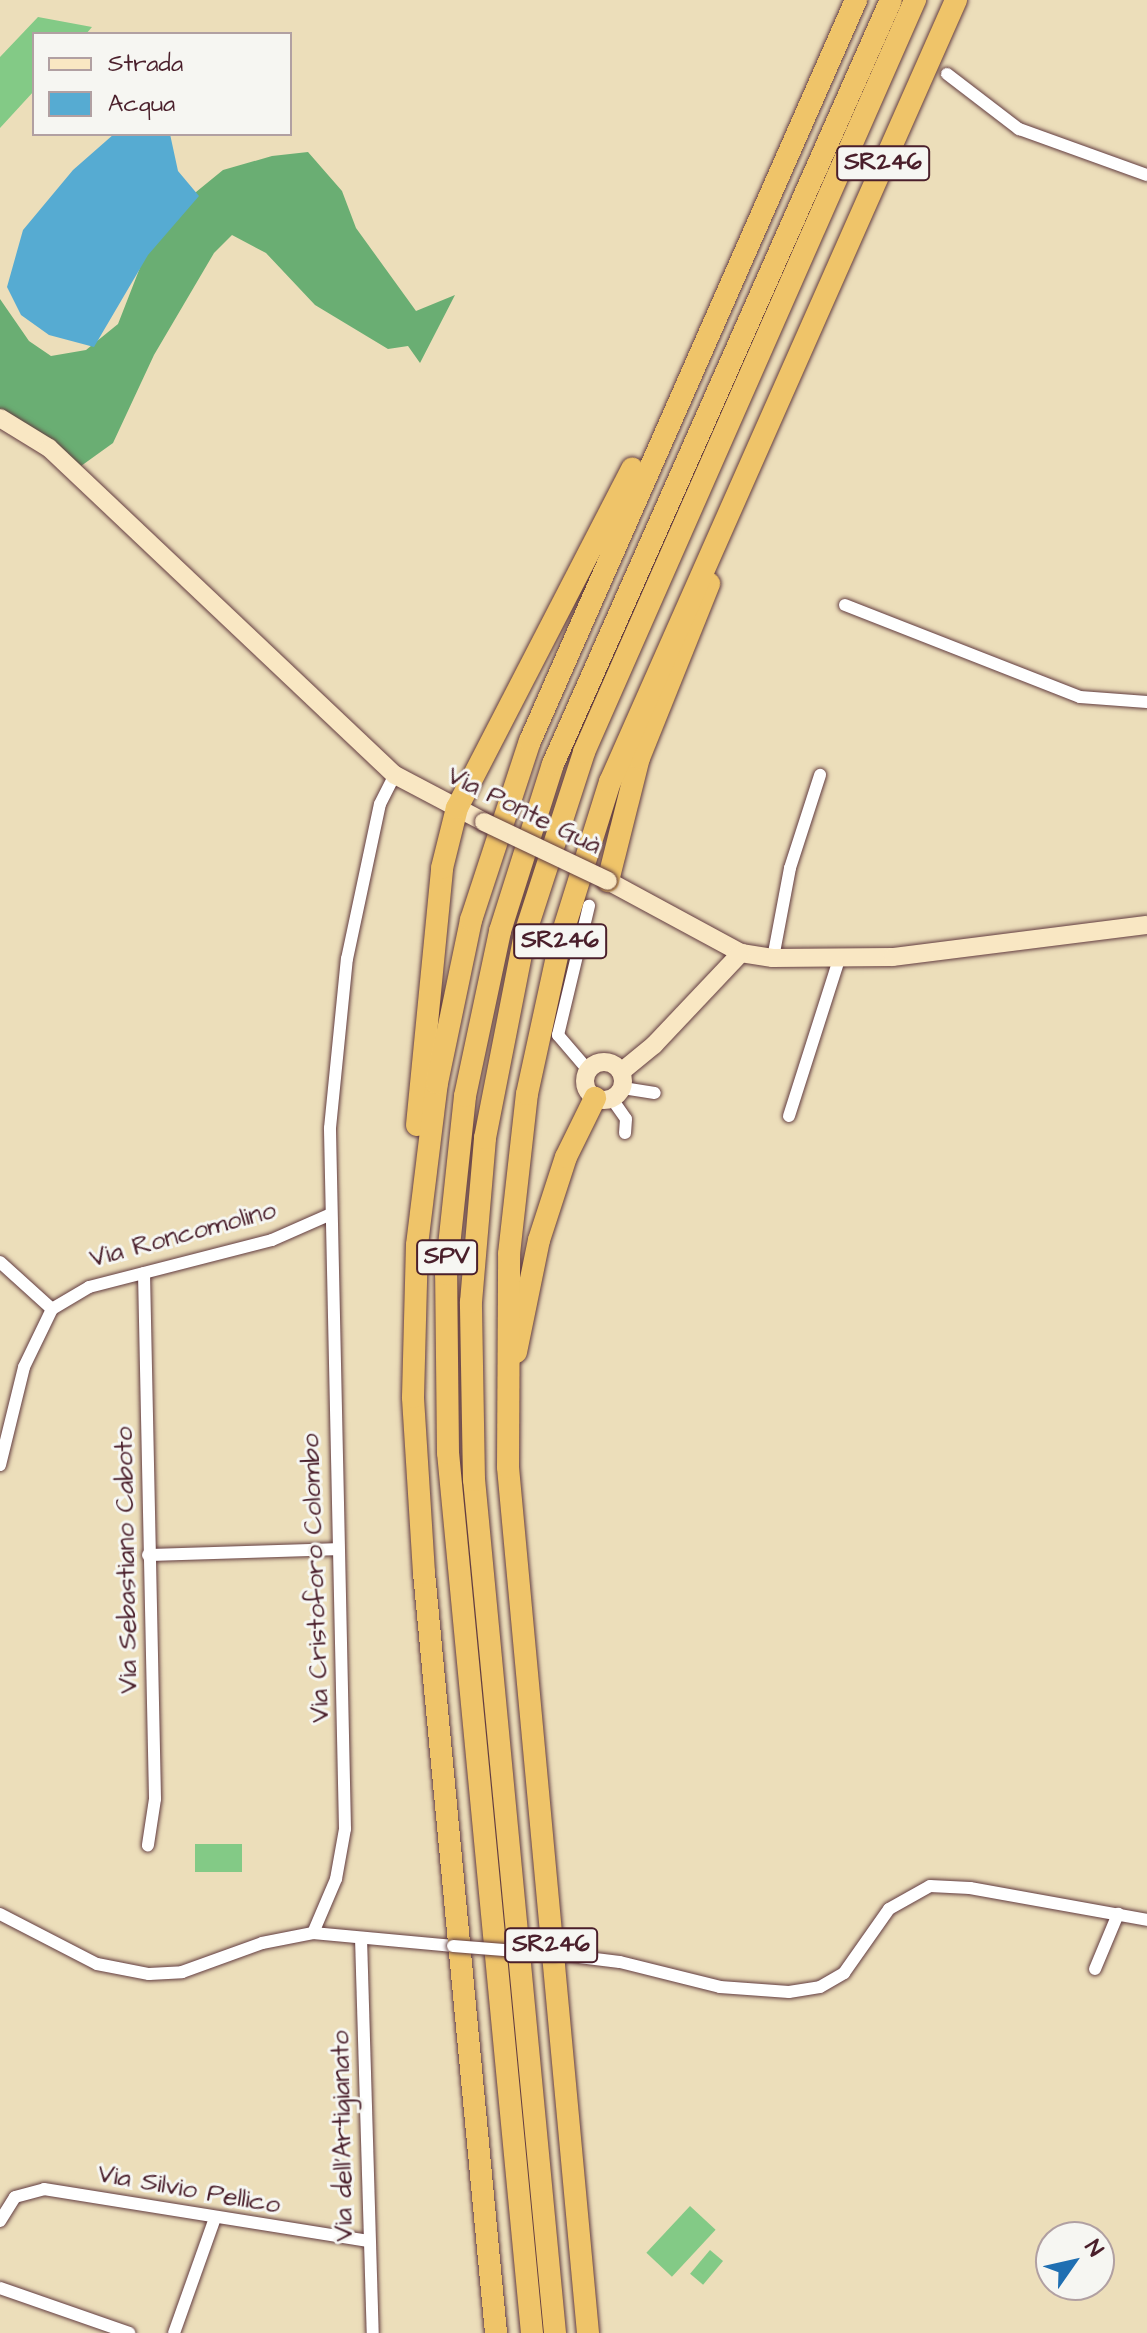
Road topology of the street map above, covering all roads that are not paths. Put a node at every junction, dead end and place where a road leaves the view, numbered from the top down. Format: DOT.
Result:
graph roads {
  1 [pos="856,0"];
  2 [pos="891,0"];
  3 [pos="915,0"];
  4 [pos="956,0"];
  5 [pos="947,74"];
  6 [pos="1147,175"];
  7 [pos="710,325"];
  8 [pos="793,366"];
  9 [pos="0,418"];
  10 [pos="845,605"];
  11 [pos="1147,702"];
  12 [pos="395,775"];
  13 [pos="820,775"];
  14 [pos="457,808"];
  15 [pos="608,881"];
  16 [pos="589,906"];
  17 [pos="1147,925"];
  18 [pos="741,953"];
  19 [pos="773,958"];
  20 [pos="839,959"];
  21 [pos="588,1070"];
  22 [pos="613,1089"];
  23 [pos="655,1093"];
  24 [pos="789,1116"];
  25 [pos="625,1133"];
  26 [pos="329,1215"];
  27 [pos="0,1262"];
  28 [pos="144,1273"];
  29 [pos="52,1309"];
  30 [pos="413,1397"];
  31 [pos="0,1465"];
  32 [pos="336,1549"];
  33 [pos="148,1555"];
  34 [pos="514,1557"];
  35 [pos="148,1845"];
  36 [pos="0,1914"];
  37 [pos="1118,1914"];
  38 [pos="1147,1920"];
  39 [pos="313,1933"];
  40 [pos="361,1938"];
  41 [pos="1095,1969"];
  42 [pos="215,2218"];
  43 [pos="0,2221"];
  44 [pos="367,2241"];
  45 [pos="0,2288"];
  46 [pos="129,2333"];
  47 [pos="174,2333"];
  48 [pos="373,2333"];
  49 [pos="496,2333"];
  50 [pos="532,2333"];
  51 [pos="555,2333"];
  52 [pos="588,2333"];
  1 -- 7 [label="highway"];
  2 -- 50 [label="highway, SPV"];
  3 -- 51 [label="highway, SPV"];
  4 -- 8 [label="highway, SR246"];
  5 -- 6 [label="street"];
  7 -- 14 [label="highway"];
  7 -- 30 [label="highway"];
  8 -- 15 [label="highway"];
  8 -- 34 [label="highway, SR246"];
  9 -- 12 [label="street, Via Ponte Guà"];
  10 -- 11 [label="street"];
  12 -- 14 [label="street, Via Ponte Guà"];
  12 -- 26 [label="street, Via Cristoforo Colombo"];
  13 -- 19 [label="street"];
  14 -- 15 [label="street, Via Ponte Guà, bridge"];
  14 -- 30 [label="highway"];
  15 -- 18 [label="street, Via Ponte Guà"];
  16 -- 21 [label="street"];
  17 -- 20 [label="street, Via Ponte Guà"];
  18 -- 19 [label="street, Via Ponte Guà"];
  18 -- 22 [label="street"];
  19 -- 20 [label="street, Via Ponte Guà"];
  20 -- 24 [label="street"];
  21 -- 22 [label="street"];
  21 -- 22 [label="street"];
  22 -- 23 [label="street"];
  22 -- 25 [label="street"];
  22 -- 34 [label="highway"];
  26 -- 28 [label="street, Via Roncomolino"];
  26 -- 32 [label="street, Via Cristoforo Colombo"];
  27 -- 29 [label="street"];
  28 -- 29 [label="street, Via Roncomolino"];
  28 -- 33 [label="street, Via Sebastiano Caboto"];
  29 -- 31 [label="street"];
  30 -- 49 [label="highway"];
  32 -- 33 [label="street"];
  32 -- 39 [label="street, Via Cristoforo Colombo"];
  33 -- 35 [label="street, Via Sebastiano Caboto"];
  34 -- 52 [label="highway, SR246"];
  36 -- 39 [label="street"];
  37 -- 38 [label="street"];
  37 -- 40 [label="street, bridge"];
  37 -- 41 [label="street"];
  39 -- 40 [label="street"];
  40 -- 44 [label="street, Via dell'Artigianato"];
  42 -- 43 [label="street, Via Silvio Pellico"];
  42 -- 44 [label="street, Via Silvio Pellico"];
  42 -- 47 [label="street"];
  44 -- 48 [label="street, Via dell'Artigianato"];
  45 -- 46 [label="street"];
}
